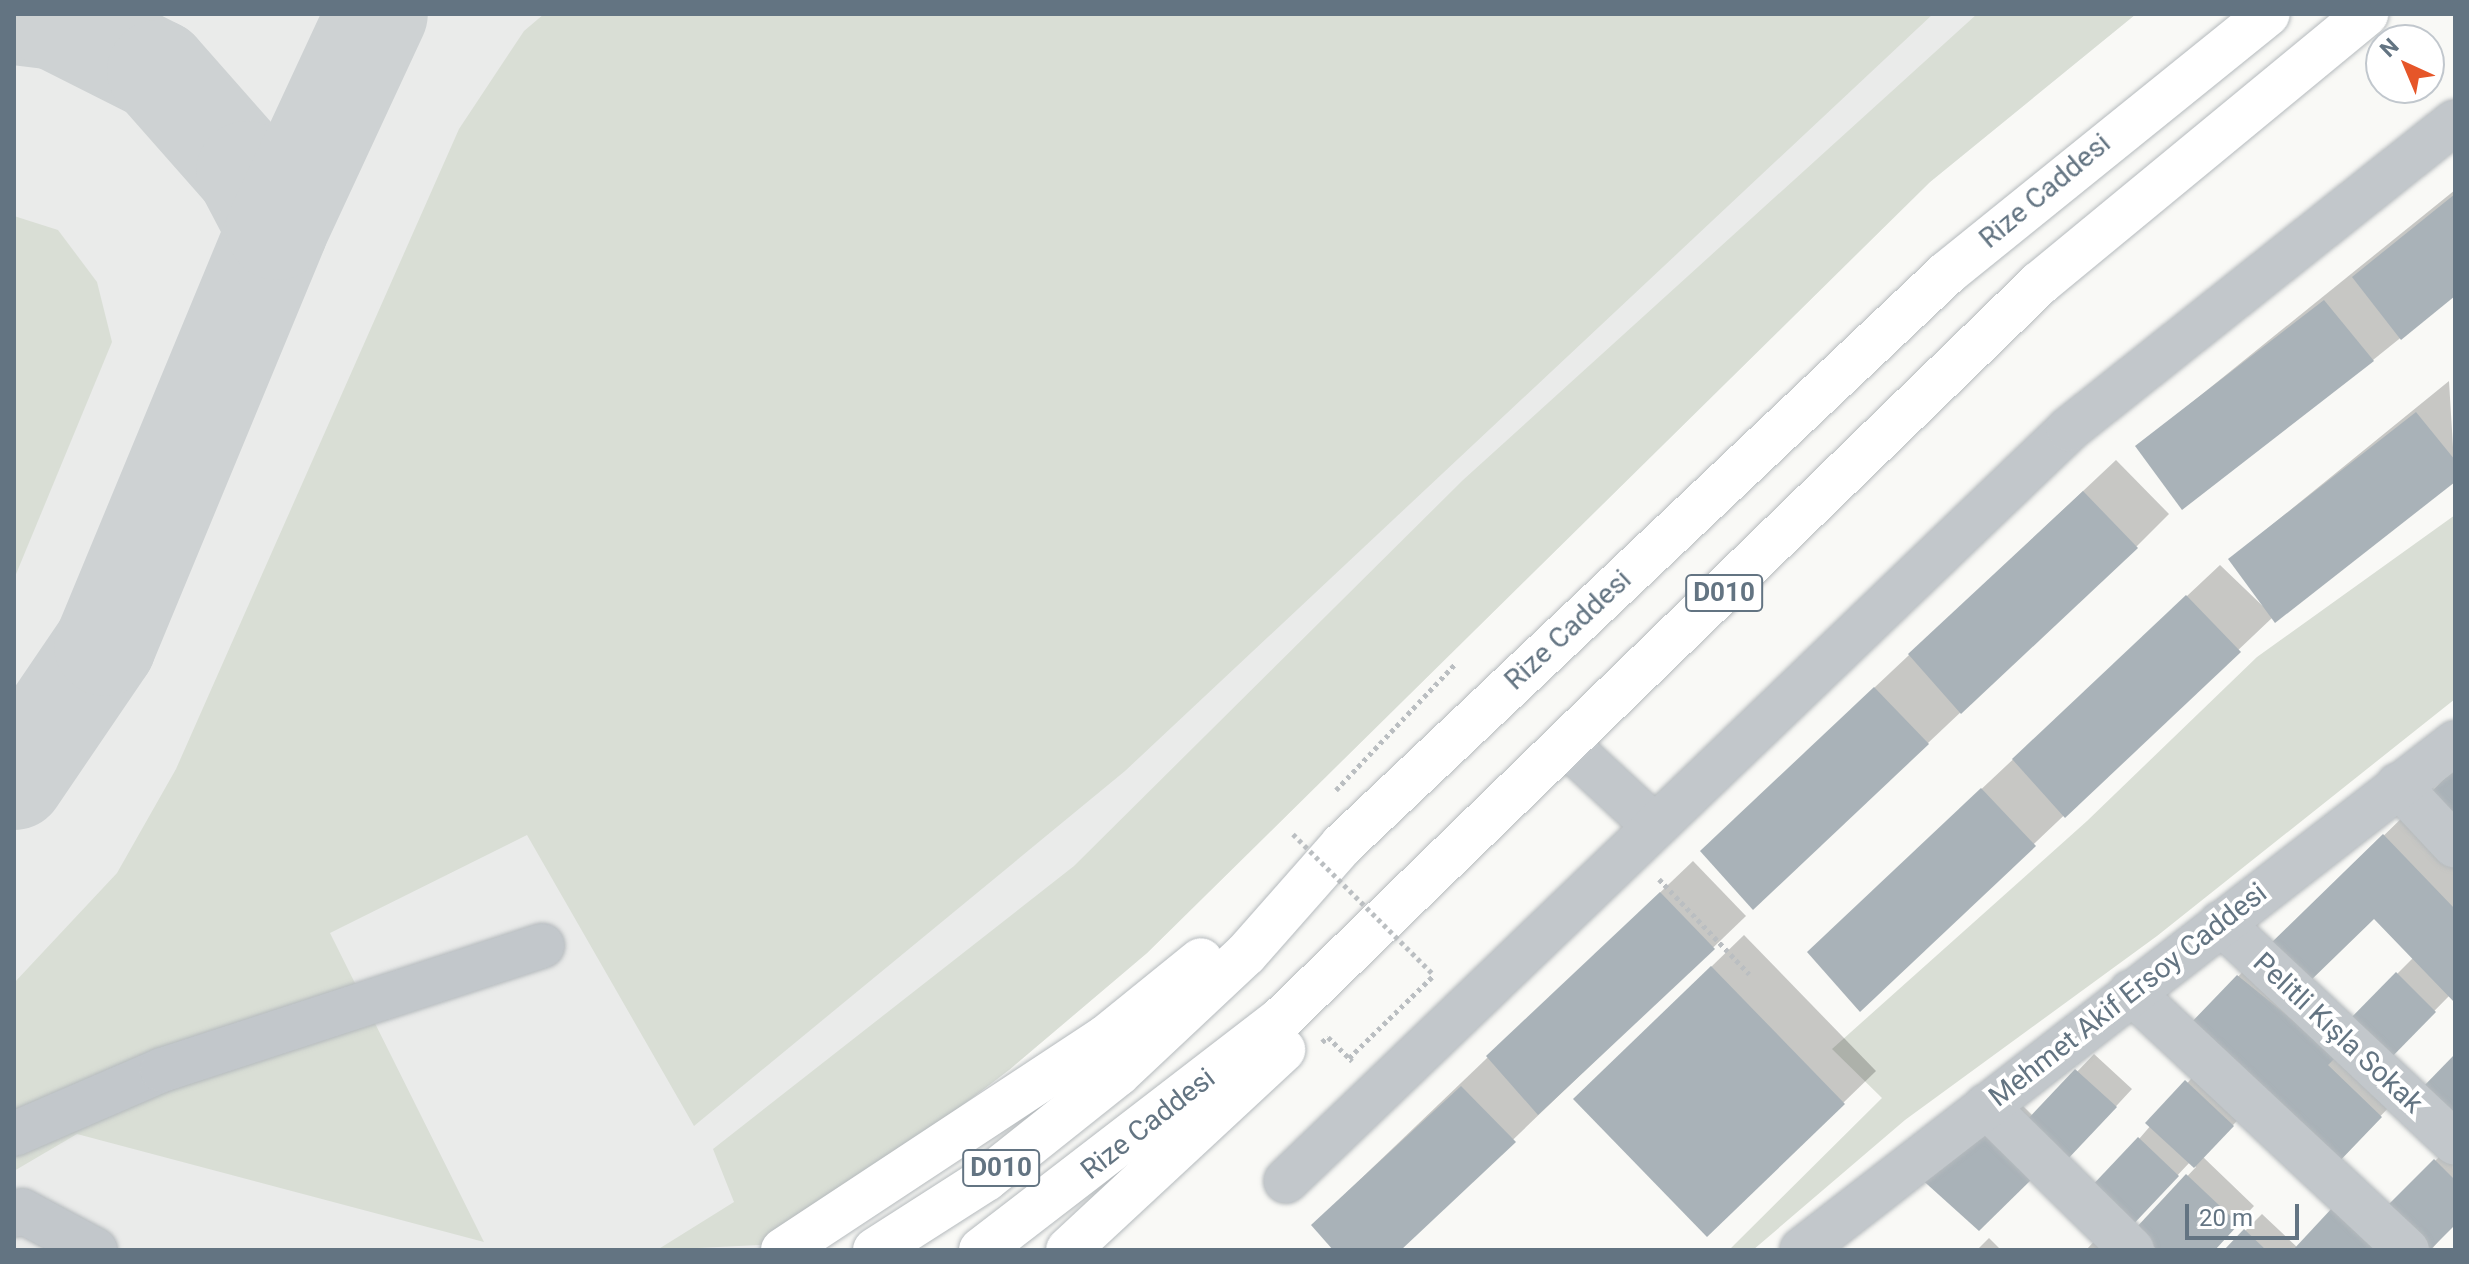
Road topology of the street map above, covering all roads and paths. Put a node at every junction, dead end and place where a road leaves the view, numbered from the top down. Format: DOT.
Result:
graph roads {
  1 [pos="2268,14"];
  2 [pos="2366,14"];
  3 [pos="2455,122"];
  4 [pos="1455,664"];
  5 [pos="2455,743"];
  6 [pos="1566,744"];
  7 [pos="1366,758"];
  8 [pos="2398,785"];
  9 [pos="1651,823"];
  10 [pos="1293,834"];
  11 [pos="1342,845"];
  12 [pos="2455,846"];
  13 [pos="1444,860"];
  14 [pos="1664,883"];
  15 [pos="2221,923"];
  16 [pos="542,946"];
  17 [pos="1749,974"];
  18 [pos="2131,992"];
  19 [pos="1349,1058"];
  20 [pos="1986,1106"];
  21 [pos="14,1134"];
  22 [pos="2455,1143"];
  23 [pos="1286,1181"];
  24 [pos="14,1215"];
  25 [pos="1833,1241"];
  26 [pos="95,1250"];
  27 [pos="783,1250"];
  28 [pos="875,1250"];
  29 [pos="981,1250"];
  30 [pos="1068,1250"];
  31 [pos="2132,1250"];
  32 [pos="2407,1250"];
  1 -- 11 [label="highway, Rize Caddesi / D010"];
  2 -- 6 [label="highway, Rize Caddesi / D010"];
  3 -- 9 [label="street"];
  4 -- 7 [label="path"];
  5 -- 8 [label="street, Mehmet Akif Ersoy Caddesi"];
  6 -- 9 [label="street"];
  6 -- 13 [label="highway, Rize Caddesi / D010"];
  8 -- 12 [label="street"];
  8 -- 15 [label="street, Mehmet Akif Ersoy Caddesi"];
  9 -- 23 [label="street"];
  10 -- 19 [label="path, bridge"];
  11 -- 27 [label="highway"];
  11 -- 28 [label="highway, Rize Caddesi / D010"];
  13 -- 29 [label="highway, Rize Caddesi / D010"];
  13 -- 30 [label="highway"];
  14 -- 17 [label="path"];
  15 -- 18 [label="street, Mehmet Akif Ersoy Caddesi"];
  15 -- 22 [label="street, Pelitli Kışla Sokak"];
  16 -- 21 [label="street"];
  18 -- 20 [label="street, Mehmet Akif Ersoy Caddesi"];
  18 -- 32 [label="street"];
  20 -- 25 [label="street, Mehmet Akif Ersoy Caddesi"];
  20 -- 31 [label="street"];
  24 -- 26 [label="street"];
}
